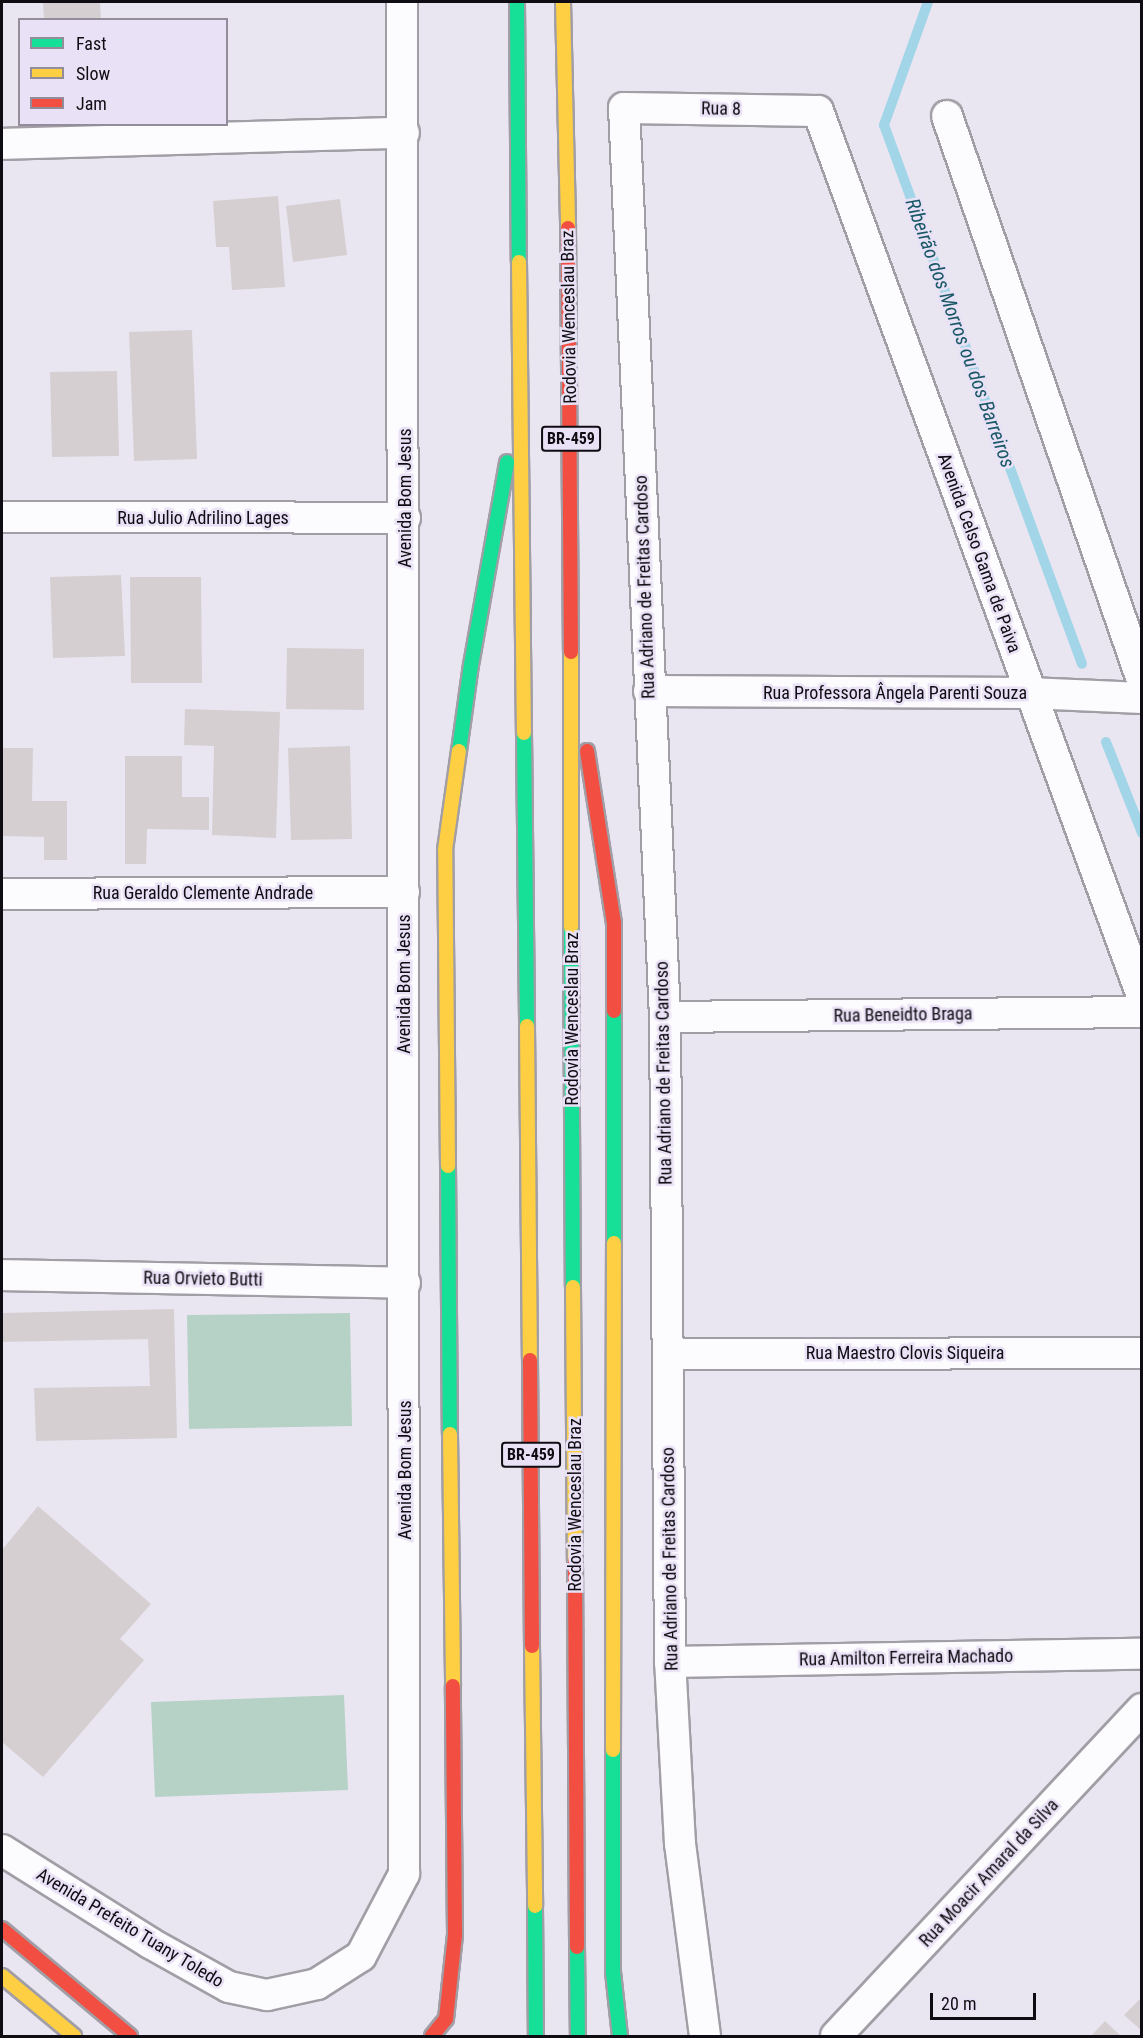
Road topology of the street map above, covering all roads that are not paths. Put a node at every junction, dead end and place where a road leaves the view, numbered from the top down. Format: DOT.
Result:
graph roads {
  1 [pos="402,2"];
  2 [pos="517,2"];
  3 [pos="563,2"];
  4 [pos="624,108"];
  5 [pos="818,111"];
  6 [pos="947,116"];
  7 [pos="404,133"];
  8 [pos="2,144"];
  9 [pos="571,383"];
  10 [pos="521,384"];
  11 [pos="2,517"];
  12 [pos="405,518"];
  13 [pos="1142,680"];
  14 [pos="649,691"];
  15 [pos="1029,693"];
  16 [pos="1142,698"];
  17 [pos="404,891"];
  18 [pos="2,894"];
  19 [pos="1142,996"];
  20 [pos="1142,1012"];
  21 [pos="665,1017"];
  22 [pos="2,1275"];
  23 [pos="405,1283"];
  24 [pos="1142,1353"];
  25 [pos="668,1354"];
  26 [pos="1142,1654"];
  27 [pos="670,1662"];
  28 [pos="1142,1708"];
  29 [pos="2,1850"];
  30 [pos="6,1933"];
  31 [pos="361,1956"];
  32 [pos="2,1976"];
  33 [pos="74,2037"];
  34 [pos="130,2037"];
  35 [pos="432,2037"];
  36 [pos="536,2037"];
  37 [pos="578,2037"];
  38 [pos="621,2037"];
  39 [pos="705,2037"];
  40 [pos="836,2037"];
  1 -- 7 [label="street, Avenida Bom Jesus"];
  2 -- 10 [label="main road, BR-459"];
  3 -- 9 [label="main road, Rodovia Wenceslau Braz / BR-459"];
  4 -- 5 [label="street, Rua 8"];
  4 -- 14 [label="street, Rua Adriano de Freitas Cardoso"];
  5 -- 15 [label="street, Avenida Celso Gama de Paiva"];
  6 -- 13 [label="street"];
  7 -- 8 [label="street"];
  7 -- 12 [label="street, Avenida Bom Jesus"];
  9 -- 37 [label="main road, Rodovia Wenceslau Braz / BR-459"];
  9 -- 38 [label="main road"];
  10 -- 35 [label="main road"];
  10 -- 36 [label="main road, BR-459"];
  11 -- 12 [label="street, Rua Julio Adrilino Lages"];
  12 -- 17 [label="street, Avenida Bom Jesus"];
  14 -- 15 [label="street, Rua Professora Ângela Parenti Souza"];
  14 -- 21 [label="street, Rua Adriano de Freitas Cardoso"];
  15 -- 16 [label="street, Rua Professora Ângela Parenti Souza"];
  15 -- 19 [label="street, Avenida Celso Gama de Paiva"];
  17 -- 18 [label="street, Rua Geraldo Clemente Andrade"];
  17 -- 23 [label="street, Avenida Bom Jesus"];
  20 -- 21 [label="street, Rua Beneidto Braga"];
  21 -- 25 [label="street, Rua Adriano de Freitas Cardoso"];
  22 -- 23 [label="street, Rua Orvieto Butti"];
  23 -- 31 [label="street, Avenida Bom Jesus"];
  24 -- 25 [label="street, Rua Maestro Clovis Siqueira"];
  25 -- 27 [label="street, Rua Adriano de Freitas Cardoso"];
  26 -- 27 [label="street, Rua Amilton Ferreira Machado"];
  27 -- 39 [label="street, Rua Adriano de Freitas Cardoso"];
  28 -- 40 [label="street, Rua Moacir Amaral da Silva"];
  29 -- 31 [label="street, Avenida Prefeito Tuany Toledo"];
  30 -- 34 [label="main road"];
  32 -- 33 [label="main road"];
}
